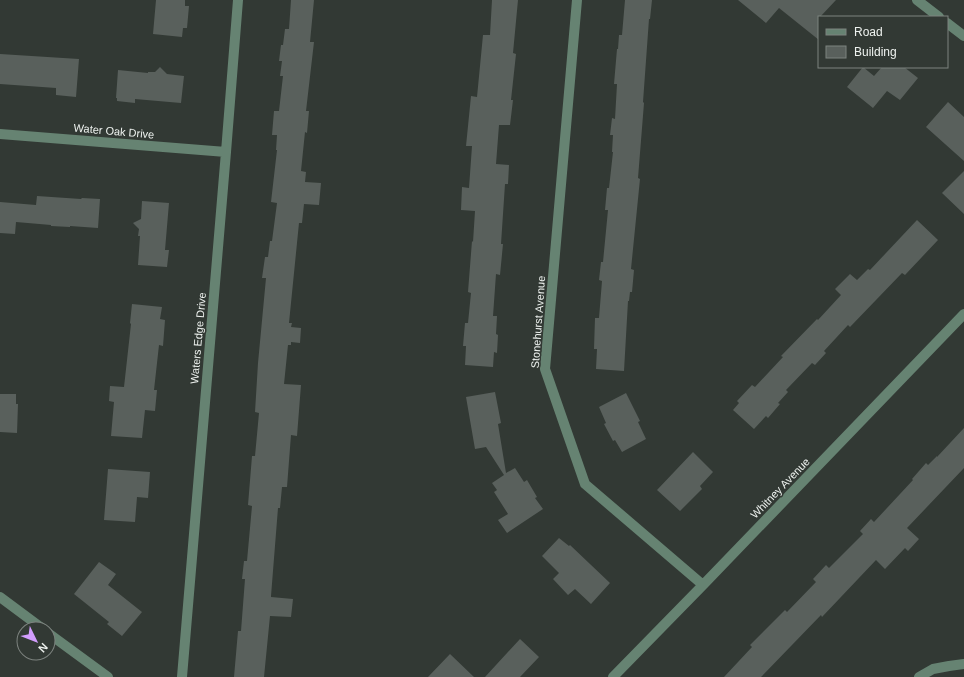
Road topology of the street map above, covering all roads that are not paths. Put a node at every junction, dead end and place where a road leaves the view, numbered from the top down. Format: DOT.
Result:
graph roads {
  1 [pos="238,0"];
  2 [pos="577,0"];
  3 [pos="917,0"];
  4 [pos="938,16"];
  5 [pos="948,24"];
  6 [pos="964,36"];
  7 [pos="0,134"];
  8 [pos="226,152"];
  9 [pos="964,314"];
  10 [pos="703,585"];
  11 [pos="0,597"];
  12 [pos="32,621"];
  13 [pos="56,639"];
  14 [pos="964,664"];
  15 [pos="108,677"];
  16 [pos="182,677"];
  17 [pos="613,677"];
  18 [pos="919,677"];
  1 -- 8 [label="street, Waters Edge Drive"];
  2 -- 10 [label="street, Stonehurst Avenue"];
  3 -- 4 [label="street"];
  5 -- 6 [label="street"];
  7 -- 8 [label="street, Water Oak Drive"];
  8 -- 16 [label="street, Waters Edge Drive"];
  9 -- 10 [label="street, Whitney Avenue"];
  10 -- 17 [label="street, Whitney Avenue"];
  11 -- 12 [label="street"];
  13 -- 15 [label="street"];
  14 -- 18 [label="street"];
}
